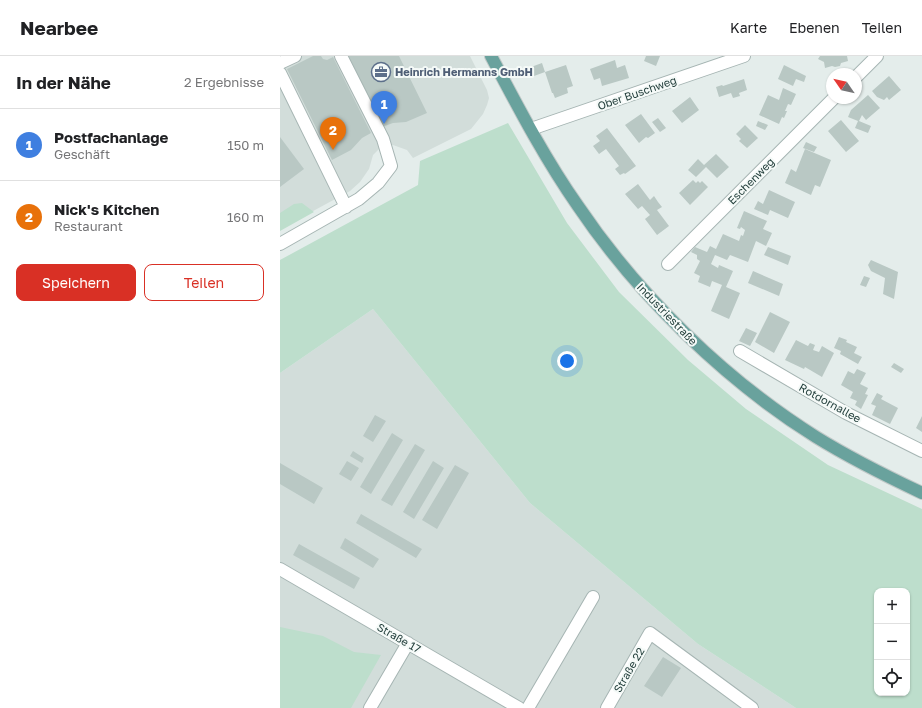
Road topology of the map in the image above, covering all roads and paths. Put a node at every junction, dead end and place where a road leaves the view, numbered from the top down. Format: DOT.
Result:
graph roads {
  1 [pos="295,56"];
  2 [pos="342,56"];
  3 [pos="491,56"];
  4 [pos="744,56"];
  5 [pos="877,56"];
  6 [pos="280,63"];
  7 [pos="862,71"];
  8 [pos="280,73"];
  9 [pos="828,104"];
  10 [pos="531,129"];
  11 [pos="346,207"];
  12 [pos="280,244"];
  13 [pos="668,264"];
  14 [pos="740,351"];
  15 [pos="922,451"];
  16 [pos="922,493"];
  17 [pos="280,569"];
  18 [pos="593,597"];
  19 [pos="408,643"];
  20 [pos="370,708"];
  21 [pos="519,708"];
  22 [pos="528,708"];
  23 [pos="607,708"];
  24 [pos="752,708"];
  1 -- 6 [label="street"];
  2 -- 11 [label="street"];
  3 -- 10 [label="main road, Industriestraße"];
  4 -- 10 [label="street, Ober Buschweg"];
  5 -- 7 [label="street"];
  8 -- 11 [label="street"];
  9 -- 13 [label="street, Eschenweg"];
  10 -- 16 [label="main road, Industriestraße"];
  11 -- 12 [label="street"];
  14 -- 15 [label="street, Rotdornallee"];
  17 -- 19 [label="street, Straße 17"];
  18 -- 22 [label="street"];
  19 -- 20 [label="street"];
  19 -- 21 [label="street, Straße 17"];
  23 -- 24 [label="street, Straße 22"];
}
